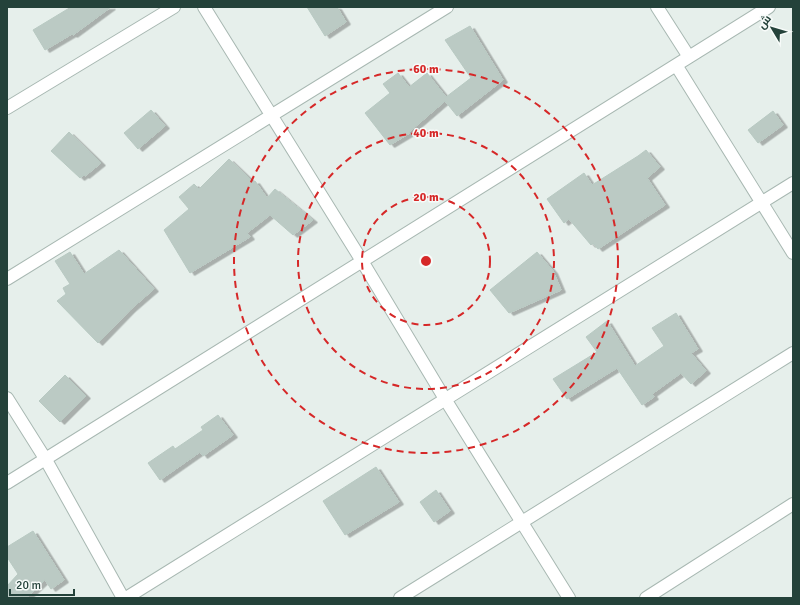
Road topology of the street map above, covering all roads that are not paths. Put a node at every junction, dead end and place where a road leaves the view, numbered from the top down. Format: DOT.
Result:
graph roads {
  1 [pos="174,7"];
  2 [pos="204,7"];
  3 [pos="446,7"];
  4 [pos="657,7"];
  5 [pos="769,7"];
  6 [pos="689,57"];
  7 [pos="676,65"];
  8 [pos="7,108"];
  9 [pos="271,115"];
  10 [pos="793,183"];
  11 [pos="762,203"];
  12 [pos="793,253"];
  13 [pos="362,261"];
  14 [pos="7,279"];
  15 [pos="793,353"];
  16 [pos="7,398"];
  17 [pos="445,399"];
  18 [pos="46,460"];
  19 [pos="7,483"];
  20 [pos="793,504"];
  21 [pos="522,522"];
  22 [pos="124,598"];
  23 [pos="400,598"];
  24 [pos="569,598"];
  25 [pos="646,598"];
  1 -- 8 [label="street"];
  2 -- 9 [label="street"];
  3 -- 9 [label="street"];
  4 -- 6 [label="street"];
  5 -- 6 [label="street"];
  6 -- 7 [label="street"];
  7 -- 11 [label="street"];
  7 -- 13 [label="street"];
  9 -- 13 [label="street"];
  9 -- 14 [label="street"];
  10 -- 11 [label="street"];
  11 -- 12 [label="street"];
  11 -- 17 [label="street"];
  13 -- 17 [label="street"];
  13 -- 18 [label="street"];
  15 -- 21 [label="street"];
  16 -- 18 [label="street"];
  17 -- 21 [label="street"];
  17 -- 22 [label="street"];
  18 -- 19 [label="street"];
  18 -- 22 [label="street"];
  20 -- 25 [label="street"];
  21 -- 23 [label="street"];
  21 -- 24 [label="street"];
}
